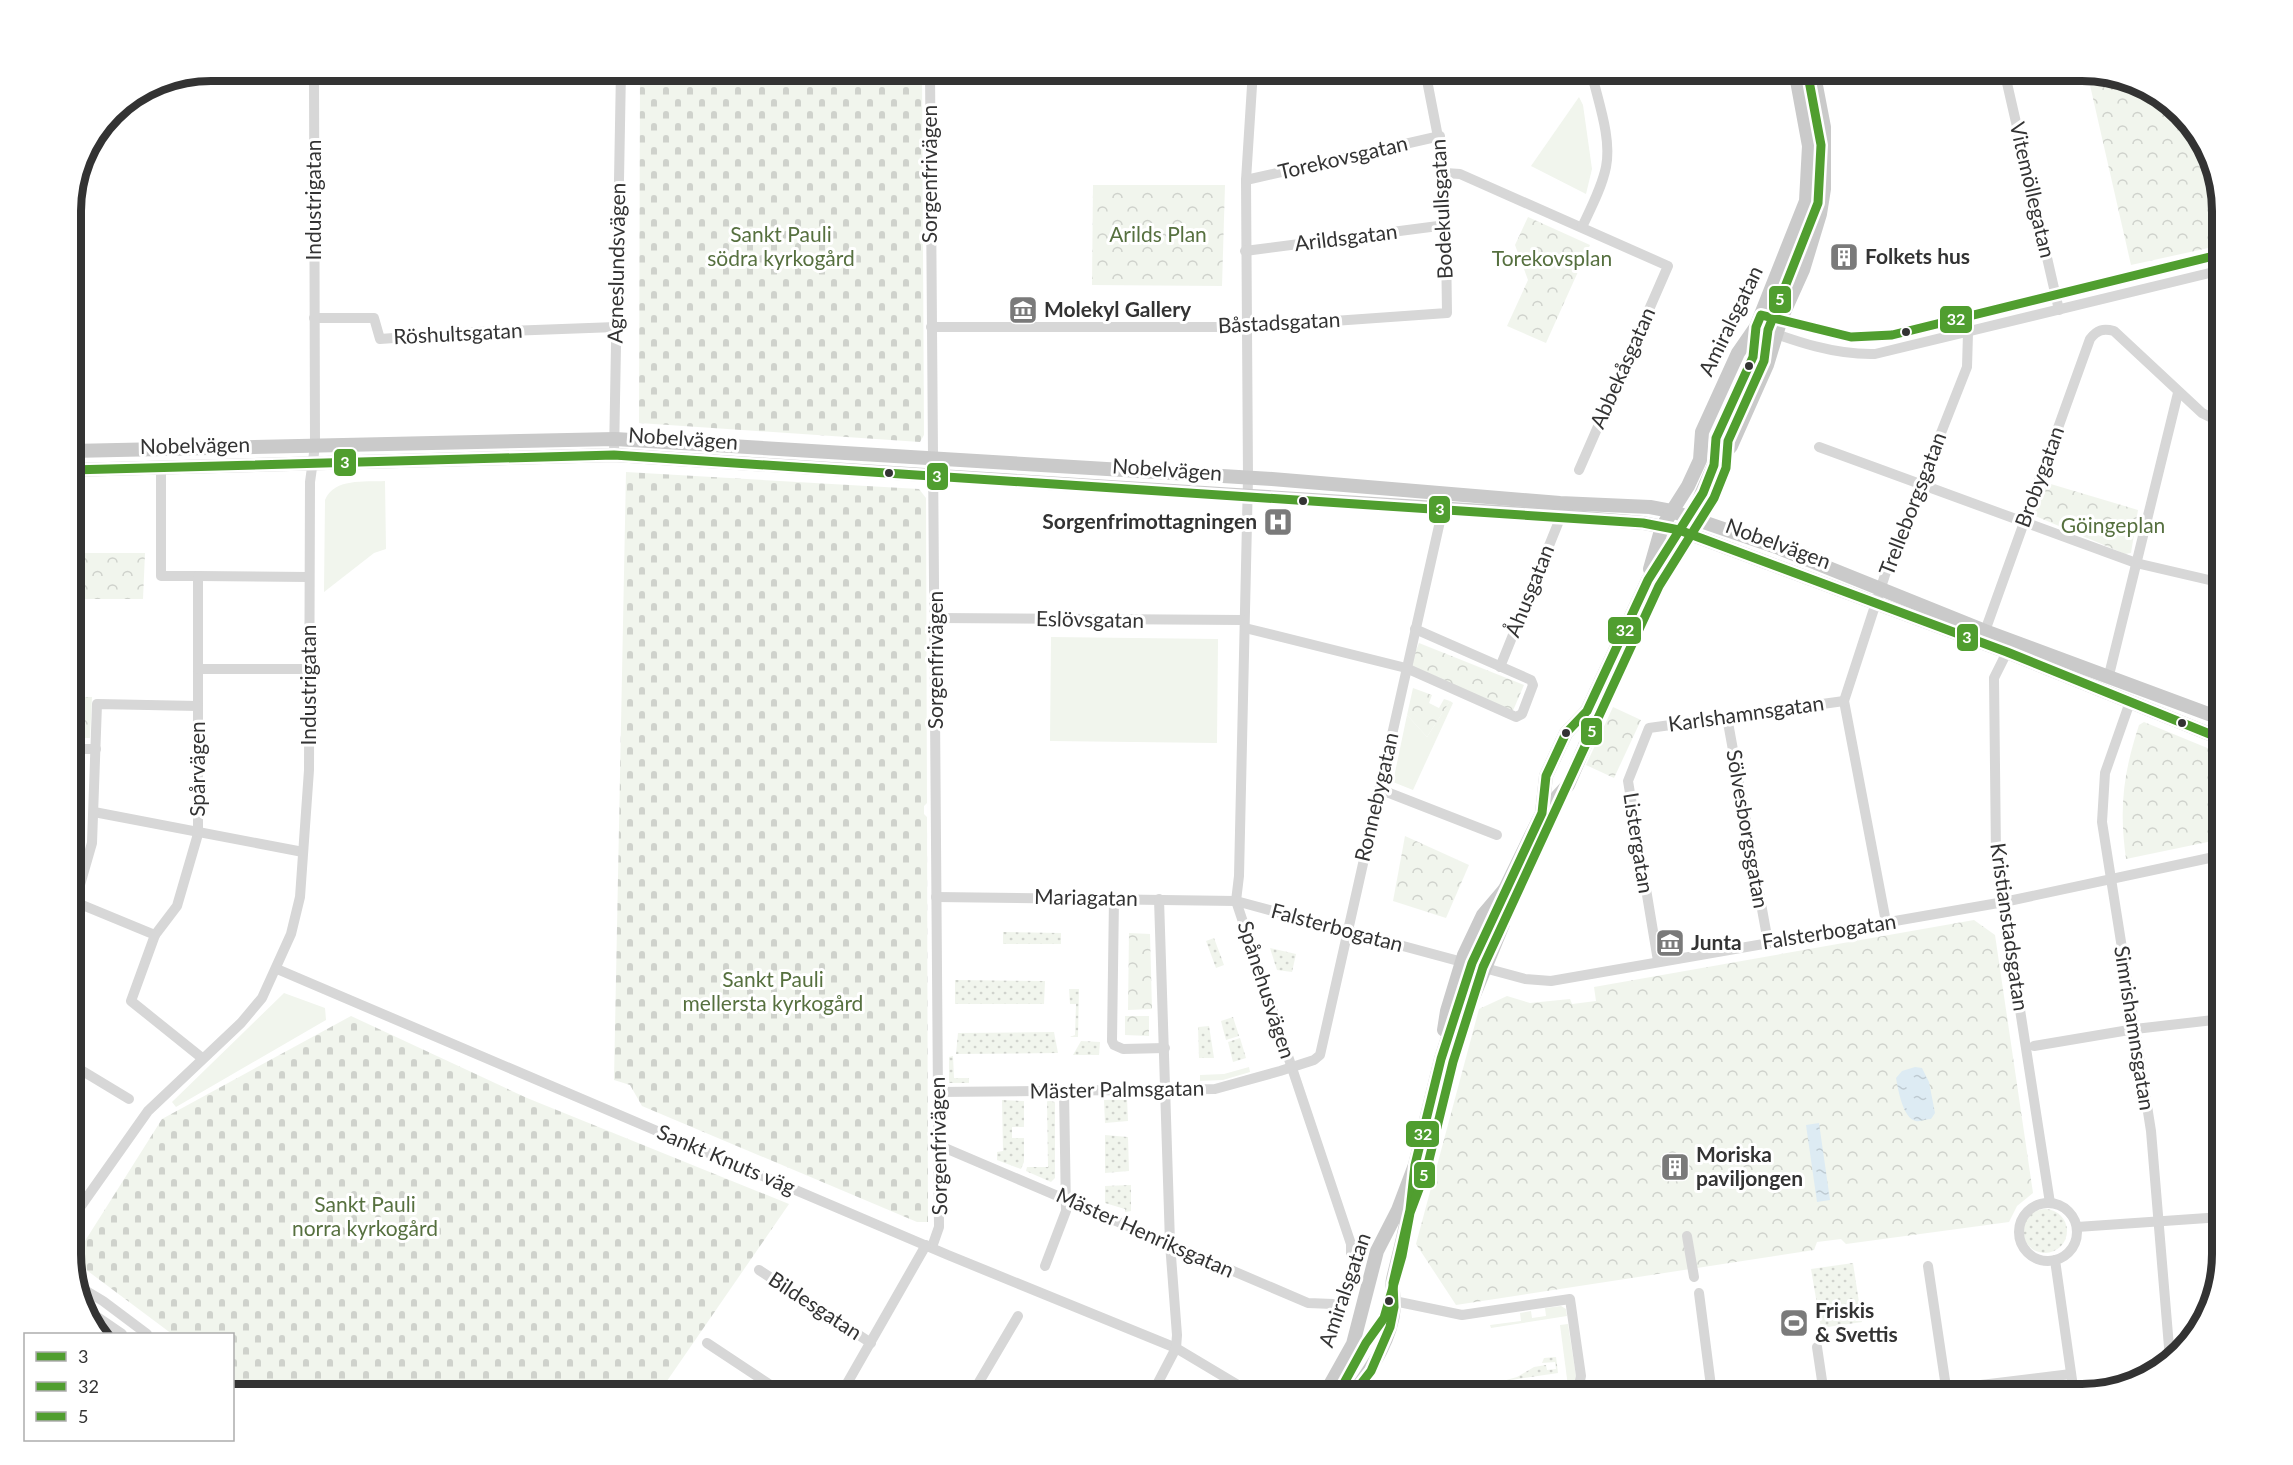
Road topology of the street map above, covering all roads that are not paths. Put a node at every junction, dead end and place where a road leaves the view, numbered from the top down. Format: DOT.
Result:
graph roads {
  1 [pos="314,81"];
  2 [pos="621,81"];
  3 [pos="930,81"];
  4 [pos="1252,81"];
  5 [pos="1428,81"];
  6 [pos="1593,81"];
  7 [pos="1797,81"];
  8 [pos="1815,81"];
  9 [pos="2007,81"];
  10 [pos="1440,136"];
  11 [pos="1444,173"];
  12 [pos="1246,180"];
  13 [pos="1446,225"];
  14 [pos="1582,227"];
  15 [pos="1245,251"];
  16 [pos="2212,257"];
  17 [pos="2212,273"];
  18 [pos="2056,293"];
  19 [pos="2059,310"];
  20 [pos="1447,312"];
  21 [pos="314,318"];
  22 [pos="1781,320"];
  23 [pos="1758,321"];
  24 [pos="616,327"];
  25 [pos="931,327"];
  26 [pos="1248,327"];
  27 [pos="1968,333"];
  28 [pos="1776,334"];
  29 [pos="2178,393"];
  30 [pos="2212,417"];
  31 [pos="615,439"];
  32 [pos="315,446"];
  33 [pos="1819,447"];
  34 [pos="81,451"];
  35 [pos="614,455"];
  36 [pos="934,459"];
  37 [pos="312,464"];
  38 [pos="161,468"];
  39 [pos="81,470"];
  40 [pos="1579,470"];
  41 [pos="934,476"];
  42 [pos="1248,478"];
  43 [pos="1920,484"];
  44 [pos="1247,496"];
  45 [pos="1443,508"];
  46 [pos="1671,511"];
  47 [pos="1561,516"];
  48 [pos="1688,517"];
  49 [pos="2024,521"];
  50 [pos="1662,527"];
  51 [pos="1679,530"];
  52 [pos="2136,563"];
  53 [pos="198,576"];
  54 [pos="309,577"];
  55 [pos="1648,580"];
  56 [pos="2212,580"];
  57 [pos="1878,596"];
  58 [pos="936,618"];
  59 [pos="1244,624"];
  60 [pos="1415,629"];
  61 [pos="1985,631"];
  62 [pos="2007,652"];
  63 [pos="1500,667"];
  64 [pos="1406,668"];
  65 [pos="198,669"];
  66 [pos="309,669"];
  67 [pos="2109,675"];
  68 [pos="1844,701"];
  69 [pos="2130,702"];
  70 [pos="198,706"];
  71 [pos="1587,711"];
  72 [pos="2212,716"];
  73 [pos="1727,717"];
  74 [pos="1648,728"];
  75 [pos="2212,735"];
  76 [pos="81,749"];
  77 [pos="96,749"];
  78 [pos="1379,789"];
  79 [pos="94,812"];
  80 [pos="1542,813"];
  81 [pos="198,834"];
  82 [pos="1497,835"];
  83 [pos="303,852"];
  84 [pos="2212,857"];
  85 [pos="81,877"];
  86 [pos="2109,880"];
  87 [pos="1505,889"];
  88 [pos="936,897"];
  89 [pos="1114,898"];
  90 [pos="1159,899"];
  91 [pos="1236,901"];
  92 [pos="2004,902"];
  93 [pos="81,904"];
  94 [pos="1886,922"];
  95 [pos="1346,930"];
  96 [pos="155,935"];
  97 [pos="1768,942"];
  98 [pos="1658,961"];
  99 [pos="1473,964"];
  100 [pos="277,969"];
  101 [pos="2212,1020"];
  102 [pos="2135,1029"];
  103 [pos="2034,1046"];
  104 [pos="1165,1048"];
  105 [pos="202,1058"];
  106 [pos="1441,1059"];
  107 [pos="1292,1068"];
  108 [pos="81,1070"];
  109 [pos="1167,1088"];
  110 [pos="1064,1091"];
  111 [pos="938,1092"];
  112 [pos="129,1099"];
  113 [pos="938,1145"];
  114 [pos="1415,1165"];
  115 [pos="1064,1197"];
  116 [pos="2050,1203"];
  117 [pos="81,1206"];
  118 [pos="2212,1218"];
  119 [pos="2157,1221"];
  120 [pos="2077,1227"];
  121 [pos="1687,1236"];
  122 [pos="1170,1243"];
  123 [pos="929,1246"];
  124 [pos="1351,1254"];
  125 [pos="2055,1260"];
  126 [pos="1045,1266"];
  127 [pos="1928,1266"];
  128 [pos="759,1270"];
  129 [pos="1694,1277"];
  130 [pos="1699,1293"];
  131 [pos="88,1294"];
  132 [pos="1394,1300"];
  133 [pos="1333,1304"];
  134 [pos="1018,1316"];
  135 [pos="97,1317"];
  136 [pos="119,1333"];
  137 [pos="144,1333"];
  138 [pos="871,1342"];
  139 [pos="707,1343"];
  140 [pos="1817,1347"];
  141 [pos="1176,1348"];
  142 [pos="2169,1351"];
  143 [pos="2071,1374"];
  144 [pos="768,1384"];
  145 [pos="847,1384"];
  146 [pos="978,1384"];
  147 [pos="1158,1384"];
  148 [pos="1235,1384"];
  149 [pos="1331,1384"];
  150 [pos="1361,1384"];
  151 [pos="1579,1384"];
  152 [pos="1711,1384"];
  153 [pos="1822,1384"];
  154 [pos="1945,1384"];
  155 [pos="2002,1384"];
  156 [pos="2072,1384"];
  1 -- 21 [label="street, Industrigatan"];
  2 -- 24 [label="street, Agneslundsvägen"];
  3 -- 25 [label="street, Sorgenfrivägen"];
  4 -- 12 [label="street, Spånehusvägen"];
  5 -- 10 [label="street, Bodekullsgatan"];
  6 -- 14 [label="street"];
  7 -- 23 [label="main road, Amiralsgatan"];
  8 -- 22 [label="main road, Amiralsgatan"];
  9 -- 18 [label="street, Vitemöllegatan"];
  10 -- 11 [label="street, Bodekullsgatan"];
  10 -- 12 [label="street, Torekovsgatan"];
  11 -- 13 [label="street, Bodekullsgatan"];
  11 -- 14 [label="street"];
  12 -- 15 [label="street, Spånehusvägen"];
  13 -- 15 [label="street, Arildsgatan"];
  13 -- 20 [label="street, Bodekullsgatan"];
  14 -- 40 [label="street, Abbekåsgatan"];
  15 -- 26 [label="street, Spånehusvägen"];
  16 -- 18 [label="street"];
  17 -- 19 [label="street"];
  18 -- 19 [label="street, Vitemöllegatan"];
  18 -- 22 [label="street"];
  19 -- 27 [label="street"];
  20 -- 26 [label="street, Båstadsgatan"];
  21 -- 24 [label="street, Röshultsgatan"];
  21 -- 32 [label="street, Industrigatan"];
  22 -- 23 [label="street"];
  22 -- 28 [label="main road, Amiralsgatan"];
  23 -- 28 [label="street"];
  23 -- 46 [label="main road, Amiralsgatan"];
  24 -- 31 [label="street, Agneslundsvägen"];
  25 -- 26 [label="street, Båstadsgatan"];
  25 -- 36 [label="street, Sorgenfrivägen"];
  26 -- 42 [label="street, Spånehusvägen"];
  27 -- 28 [label="street"];
  27 -- 43 [label="street, Trelleborgsgatan"];
  28 -- 48 [label="main road, Amiralsgatan"];
  29 -- 30 [label="street"];
  29 -- 49 [label="street, Brobygatan"];
  29 -- 52 [label="street"];
  31 -- 32 [label="main road, Nobelvägen"];
  31 -- 35 [label="street, Agneslundsvägen"];
  31 -- 36 [label="main road, Nobelvägen"];
  32 -- 34 [label="main road, Nobelvägen"];
  32 -- 37 [label="street, Industrigatan"];
  33 -- 43 [label="street"];
  35 -- 37 [label="main road, Nobelvägen"];
  35 -- 41 [label="main road, Nobelvägen"];
  36 -- 41 [label="street, Sorgenfrivägen"];
  36 -- 42 [label="main road, Nobelvägen"];
  37 -- 38 [label="main road, Nobelvägen"];
  37 -- 54 [label="street, Industrigatan"];
  38 -- 39 [label="main road, Nobelvägen"];
  38 -- 53 [label="street"];
  41 -- 44 [label="main road, Nobelvägen"];
  41 -- 58 [label="street, Sorgenfrivägen"];
  42 -- 44 [label="street, Spånehusvägen"];
  42 -- 46 [label="main road, Nobelvägen"];
  43 -- 49 [label="street"];
  43 -- 57 [label="street, Trelleborgsgatan"];
  44 -- 45 [label="main road, Nobelvägen"];
  44 -- 59 [label="street, Spånehusvägen"];
  45 -- 47 [label="main road, Nobelvägen"];
  45 -- 60 [label="street, Ronnebygatan"];
  46 -- 48 [label="main road, Nobelvägen"];
  46 -- 50 [label="main road, Amiralsgatan"];
  47 -- 50 [label="main road, Nobelvägen"];
  47 -- 63 [label="street, Åhusgatan"];
  48 -- 51 [label="main road, Amiralsgatan"];
  48 -- 57 [label="main road, Nobelvägen"];
  49 -- 52 [label="street"];
  49 -- 61 [label="street, Brobygatan"];
  50 -- 51 [label="main road, Nobelvägen"];
  50 -- 55 [label="main road, Amiralsgatan"];
  51 -- 55 [label="main road, Amiralsgatan"];
  51 -- 57 [label="main road, Nobelvägen"];
  52 -- 56 [label="street"];
  52 -- 67 [label="street"];
  53 -- 54 [label="street"];
  53 -- 65 [label="street, Spårvägen"];
  54 -- 66 [label="street, Industrigatan"];
  55 -- 71 [label="main road, Amiralsgatan"];
  57 -- 61 [label="main road, Nobelvägen"];
  57 -- 62 [label="main road, Nobelvägen"];
  57 -- 68 [label="street, Trelleborgsgatan"];
  58 -- 59 [label="street, Eslövsgatan"];
  58 -- 88 [label="street, Sorgenfrivägen"];
  59 -- 64 [label="street, Eslövsgatan"];
  59 -- 91 [label="street, Spånehusvägen"];
  60 -- 63 [label="street"];
  60 -- 64 [label="street, Ronnebygatan"];
  61 -- 67 [label="main road, Nobelvägen"];
  62 -- 69 [label="main road, Nobelvägen"];
  62 -- 92 [label="street, Kristianstadsgatan"];
  63 -- 64 [label="street, Eslövsgatan"];
  64 -- 78 [label="street, Ronnebygatan"];
  65 -- 66 [label="street"];
  65 -- 70 [label="street, Spårvägen"];
  66 -- 83 [label="street, Industrigatan"];
  67 -- 72 [label="main road, Nobelvägen"];
  68 -- 73 [label="street, Karlshamnsgatan"];
  68 -- 94 [label="street, Trelleborgsgatan"];
  69 -- 75 [label="main road, Nobelvägen"];
  69 -- 86 [label="street, Simrishamnsgatan"];
  70 -- 77 [label="street"];
  70 -- 81 [label="street, Spårvägen"];
  71 -- 80 [label="main road, Amiralsgatan"];
  71 -- 80 [label="main road, Amiralsgatan"];
  73 -- 74 [label="street, Karlshamnsgatan"];
  73 -- 97 [label="street, Sölvesborgsgatan"];
  74 -- 98 [label="street, Listergatan"];
  76 -- 77 [label="street"];
  77 -- 79 [label="street"];
  78 -- 82 [label="street"];
  78 -- 95 [label="street, Ronnebygatan"];
  79 -- 81 [label="street"];
  79 -- 85 [label="street"];
  80 -- 87 [label="main road, Amiralsgatan"];
  81 -- 83 [label="street"];
  81 -- 96 [label="street, Spårvägen"];
  83 -- 100 [label="street, Industrigatan"];
  84 -- 86 [label="street, Falsterbogatan"];
  86 -- 92 [label="street, Falsterbogatan"];
  86 -- 102 [label="street, Simrishamnsgatan"];
  87 -- 99 [label="main road, Amiralsgatan"];
  87 -- 99 [label="main road, Amiralsgatan"];
  88 -- 89 [label="street, Mariagatan"];
  88 -- 111 [label="street, Sorgenfrivägen"];
  89 -- 90 [label="street, Mariagatan"];
  89 -- 104 [label="street"];
  90 -- 91 [label="street, Mariagatan"];
  90 -- 104 [label="street"];
  91 -- 95 [label="street, Falsterbogatan"];
  91 -- 107 [label="street, Spånehusvägen"];
  92 -- 94 [label="street, Falsterbogatan"];
  92 -- 116 [label="street, Kristianstadsgatan"];
  93 -- 96 [label="street"];
  94 -- 97 [label="street, Falsterbogatan"];
  95 -- 99 [label="street, Falsterbogatan"];
  95 -- 107 [label="street, Ronnebygatan"];
  96 -- 105 [label="street, Spårvägen"];
  97 -- 98 [label="street, Falsterbogatan"];
  98 -- 99 [label="street, Falsterbogatan"];
  99 -- 106 [label="main road, Amiralsgatan"];
  99 -- 106 [label="main road, Amiralsgatan"];
  100 -- 105 [label="street, Industrigatan"];
  100 -- 123 [label="street, Sankt Knuts väg"];
  101 -- 102 [label="street"];
  102 -- 103 [label="street"];
  102 -- 119 [label="street, Simrishamnsgatan"];
  104 -- 109 [label="street"];
  105 -- 117 [label="street, Industrigatan"];
  106 -- 114 [label="main road, Amiralsgatan"];
  107 -- 109 [label="street, Mäster Palmsgatan"];
  107 -- 124 [label="street, Spånehusvägen"];
  108 -- 112 [label="street"];
  109 -- 110 [label="street, Mäster Palmsgatan"];
  109 -- 122 [label="street"];
  110 -- 111 [label="street, Mäster Palmsgatan"];
  110 -- 115 [label="street"];
  111 -- 113 [label="street, Sorgenfrivägen"];
  113 -- 115 [label="street, Mäster Henriksgatan"];
  113 -- 123 [label="street, Sorgenfrivägen"];
  114 -- 132 [label="main road, Amiralsgatan"];
  114 -- 149 [label="main road, Amiralsgatan"];
  115 -- 122 [label="street, Mäster Henriksgatan"];
  115 -- 126 [label="street"];
  116 -- 120 [label="street"];
  116 -- 125 [label="street"];
  118 -- 119 [label="street"];
  119 -- 120 [label="street"];
  119 -- 142 [label="street, Simrishamnsgatan"];
  120 -- 125 [label="street"];
  121 -- 129 [label="street"];
  122 -- 133 [label="street, Mäster Henriksgatan"];
  122 -- 141 [label="street"];
  123 -- 138 [label="street, Sorgenfrivägen"];
  123 -- 141 [label="street, Sankt Knuts väg"];
  125 -- 143 [label="street"];
  127 -- 154 [label="street"];
  128 -- 138 [label="street, Bildesgatan"];
  130 -- 152 [label="street"];
  131 -- 137 [label="street"];
  132 -- 150 [label="main road, Amiralsgatan"];
  132 -- 151 [label="street"];
  134 -- 146 [label="street"];
  135 -- 136 [label="street"];
  138 -- 145 [label="street, Sorgenfrivägen"];
  139 -- 144 [label="street"];
  140 -- 153 [label="street"];
  141 -- 147 [label="street"];
  141 -- 148 [label="street, Sankt Knuts väg"];
  143 -- 155 [label="street"];
  143 -- 156 [label="street"];
}
